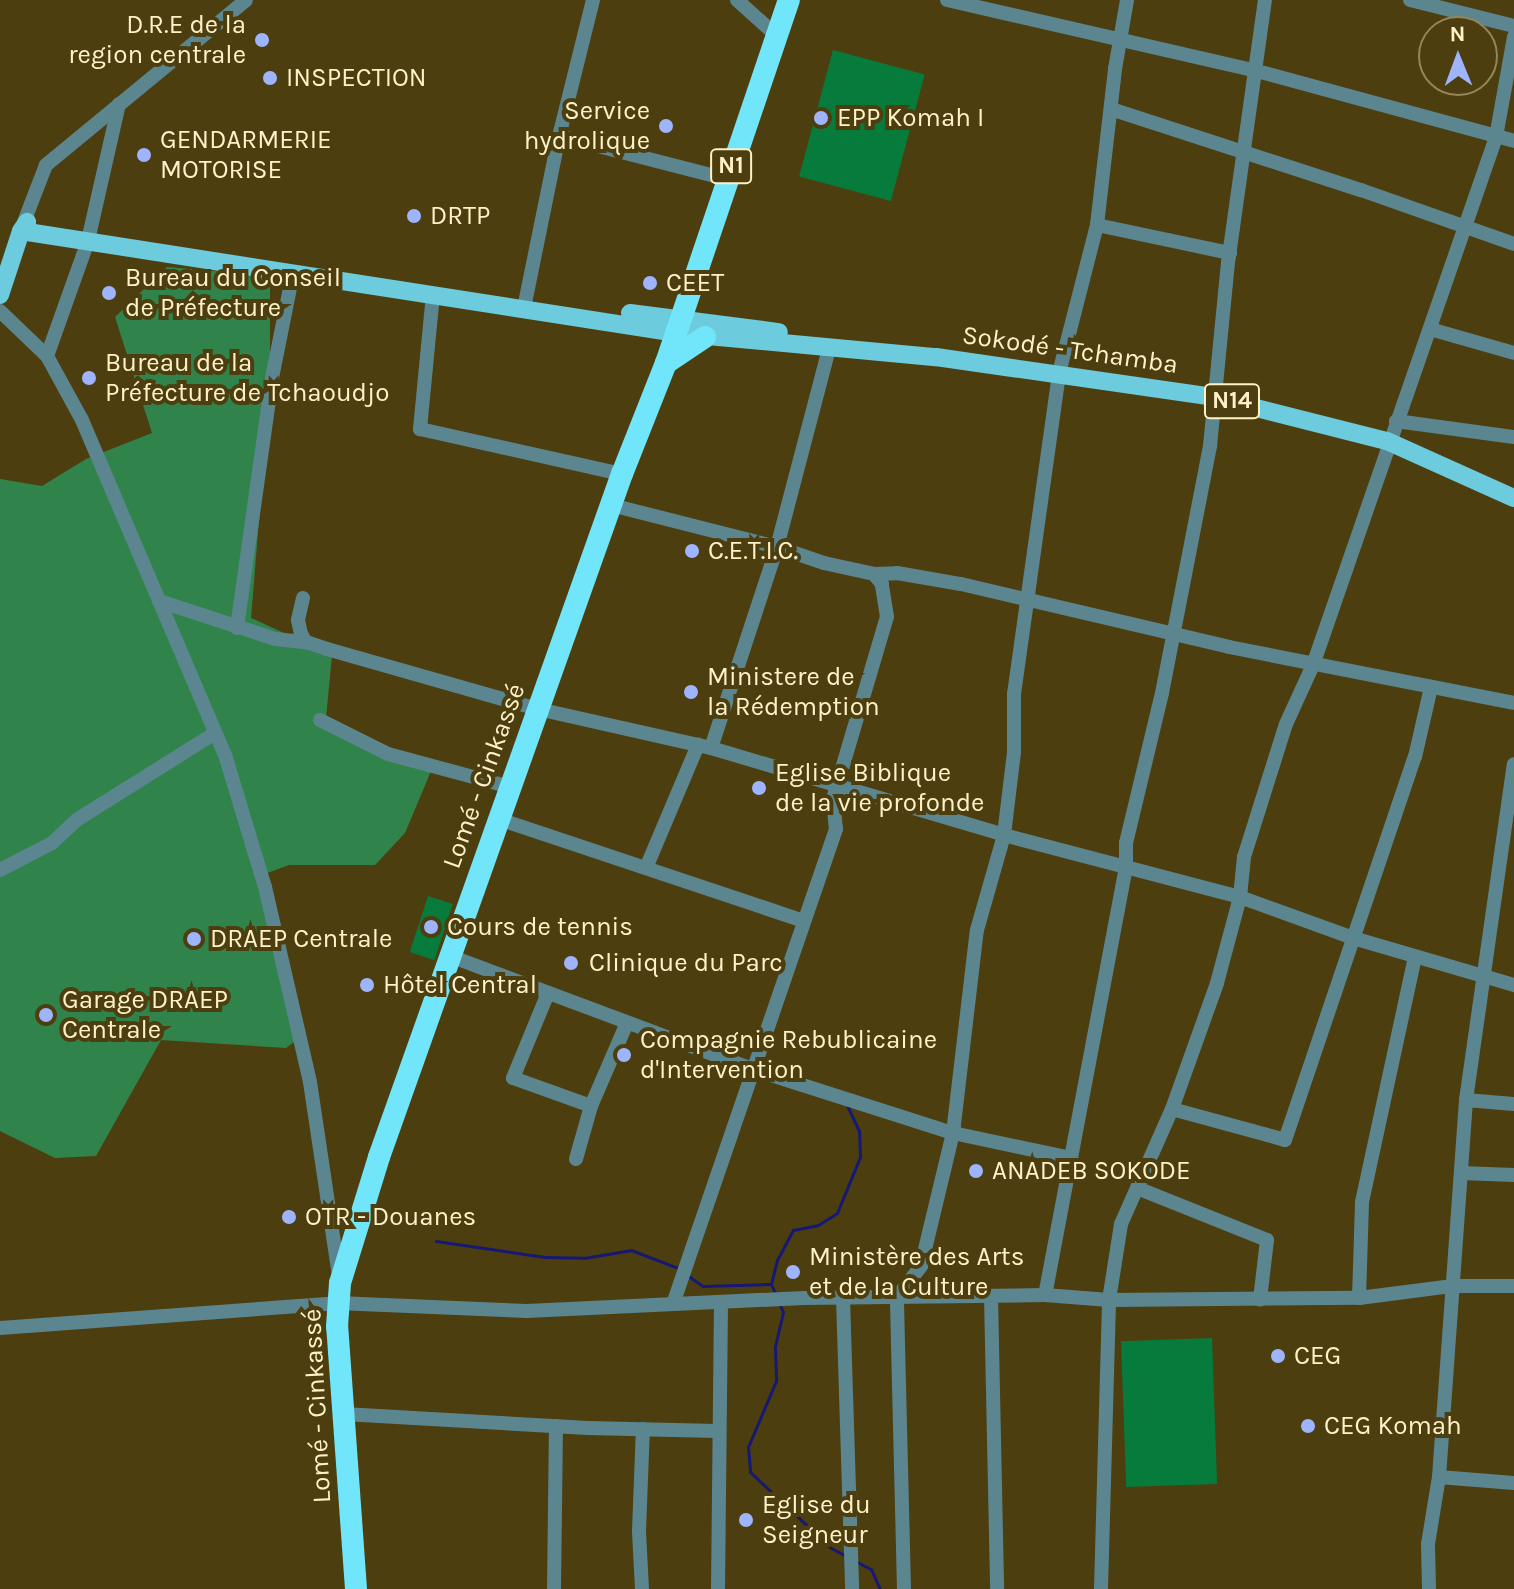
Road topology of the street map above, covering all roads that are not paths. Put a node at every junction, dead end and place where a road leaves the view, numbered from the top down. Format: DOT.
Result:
graph roads {
  1 [pos="246,0"];
  2 [pos="593,0"];
  3 [pos="737,0"];
  4 [pos="789,0"];
  5 [pos="947,0"];
  6 [pos="1127,0"];
  7 [pos="1265,0"];
  8 [pos="1410,0"];
  9 [pos="1514,26"];
  10 [pos="777,36"];
  11 [pos="1514,37"];
  12 [pos="1119,41"];
  13 [pos="1257,71"];
  14 [pos="119,104"];
  15 [pos="1111,109"];
  16 [pos="559,136"];
  17 [pos="1496,137"];
  18 [pos="1514,141"];
  19 [pos="1246,154"];
  20 [pos="727,179"];
  21 [pos="1097,225"];
  22 [pos="22,226"];
  23 [pos="1464,228"];
  24 [pos="89,237"];
  25 [pos="1514,244"];
  26 [pos="1230,253"];
  27 [pos="293,273"];
  28 [pos="433,294"];
  29 [pos="0,295"];
  30 [pos="525,303"];
  31 [pos="0,311"];
  32 [pos="676,327"];
  33 [pos="1430,329"];
  34 [pos="705,337"];
  35 [pos="829,349"];
  36 [pos="1514,353"];
  37 [pos="47,356"];
  38 [pos="936,357"];
  39 [pos="666,363"];
  40 [pos="1059,373"];
  41 [pos="1213,397"];
  42 [pos="1396,421"];
  43 [pos="1514,437"];
  44 [pos="1387,441"];
  45 [pos="622,474"];
  46 [pos="1514,498"];
  47 [pos="611,505"];
  48 [pos="777,547"];
  49 [pos="874,574"];
  50 [pos="303,598"];
  51 [pos="159,601"];
  52 [pos="1026,601"];
  53 [pos="237,628"];
  54 [pos="1173,635"];
  55 [pos="306,642"];
  56 [pos="1313,665"];
  57 [pos="1431,687"];
  58 [pos="1514,703"];
  59 [pos="538,709"];
  60 [pos="320,720"];
  61 [pos="215,733"];
  62 [pos="704,746"];
  63 [pos="1514,764"];
  64 [pos="837,786"];
  65 [pos="510,787"];
  66 [pos="499,819"];
  67 [pos="1004,835"];
  68 [pos="1126,867"];
  69 [pos="646,868"];
  70 [pos="0,870"];
  71 [pos="1506,879"];
  72 [pos="1240,897"];
  73 [pos="803,921"];
  74 [pos="1353,938"];
  75 [pos="450,956"];
  76 [pos="1415,957"];
  77 [pos="1483,976"];
  78 [pos="1514,985"];
  79 [pos="548,993"];
  80 [pos="627,1023"];
  81 [pos="752,1069"];
  82 [pos="1466,1100"];
  83 [pos="1514,1104"];
  84 [pos="591,1106"];
  85 [pos="1172,1109"];
  86 [pos="953,1133"];
  87 [pos="1071,1158"];
  88 [pos="576,1159"];
  89 [pos="1461,1173"];
  90 [pos="1514,1175"];
  91 [pos="1137,1188"];
  92 [pos="1453,1286"];
  93 [pos="1514,1286"];
  94 [pos="338,1293"];
  95 [pos="1045,1295"];
  96 [pos="991,1296"];
  97 [pos="897,1297"];
  98 [pos="843,1298"];
  99 [pos="1359,1298"];
  100 [pos="1109,1300"];
  101 [pos="1260,1300"];
  102 [pos="721,1302"];
  103 [pos="673,1304"];
  104 [pos="0,1328"];
  105 [pos="344,1414"];
  106 [pos="556,1426"];
  107 [pos="643,1429"];
  108 [pos="717,1431"];
  109 [pos="1439,1477"];
  110 [pos="1514,1483"];
  111 [pos="356,1589"];
  112 [pos="554,1589"];
  113 [pos="642,1589"];
  114 [pos="718,1589"];
  115 [pos="852,1589"];
  116 [pos="904,1589"];
  117 [pos="997,1589"];
  118 [pos="1101,1589"];
  119 [pos="1429,1589"];
  1 -- 14 [label="street"];
  2 -- 16 [label="street"];
  3 -- 10 [label="street"];
  4 -- 10 [label="highway, Lomé - Cinkassé / N1"];
  5 -- 12 [label="street"];
  6 -- 12 [label="street"];
  7 -- 13 [label="street"];
  8 -- 9 [label="street"];
  10 -- 20 [label="highway, Lomé - Cinkassé / N1"];
  11 -- 17 [label="street"];
  12 -- 13 [label="street"];
  12 -- 15 [label="street"];
  13 -- 17 [label="street"];
  13 -- 19 [label="street"];
  14 -- 22 [label="street"];
  14 -- 24 [label="street"];
  15 -- 19 [label="street"];
  15 -- 21 [label="street"];
  16 -- 20 [label="street"];
  16 -- 30 [label="street"];
  17 -- 18 [label="street"];
  17 -- 23 [label="street"];
  19 -- 23 [label="street"];
  19 -- 26 [label="street"];
  20 -- 32 [label="highway, Lomé - Cinkassé / N1"];
  21 -- 26 [label="street"];
  21 -- 40 [label="street"];
  22 -- 24 [label="main road"];
  22 -- 29 [label="main road"];
  23 -- 25 [label="street"];
  23 -- 33 [label="street"];
  24 -- 27 [label="main road"];
  24 -- 30 [label="main road"];
  24 -- 37 [label="street"];
  26 -- 41 [label="street"];
  27 -- 28 [label="main road"];
  27 -- 53 [label="street"];
  28 -- 30 [label="main road"];
  28 -- 45 [label="street"];
  30 -- 32 [label="main road"];
  31 -- 37 [label="street"];
  32 -- 34 [label="main road, Sokodé - Tchamba / N14"];
  32 -- 38 [label="main road, Sokodé - Tchamba / N14"];
  32 -- 39 [label="highway, Lomé - Cinkassé / N1"];
  33 -- 36 [label="street"];
  33 -- 42 [label="street"];
  34 -- 35 [label="main road, Sokodé - Tchamba / N14"];
  34 -- 39 [label="highway"];
  35 -- 38 [label="main road, Sokodé - Tchamba / N14"];
  35 -- 48 [label="street"];
  37 -- 51 [label="street"];
  38 -- 40 [label="main road, Sokodé - Tchamba / N14"];
  39 -- 45 [label="highway, Lomé - Cinkassé / N1"];
  40 -- 41 [label="main road, Sokodé - Tchamba / N14"];
  40 -- 52 [label="street"];
  41 -- 44 [label="main road, Sokodé - Tchamba / N14"];
  41 -- 54 [label="street"];
  42 -- 43 [label="street"];
  42 -- 44 [label="street"];
  44 -- 46 [label="main road, Sokodé - Tchamba / N14"];
  44 -- 56 [label="street"];
  45 -- 47 [label="highway, Lomé - Cinkassé / N1"];
  47 -- 48 [label="street"];
  47 -- 59 [label="highway, Lomé - Cinkassé / N1"];
  48 -- 49 [label="street"];
  48 -- 62 [label="street"];
  49 -- 52 [label="street"];
  49 -- 64 [label="street"];
  50 -- 55 [label="street"];
  51 -- 53 [label="street"];
  51 -- 61 [label="street"];
  52 -- 54 [label="street"];
  52 -- 67 [label="street"];
  53 -- 55 [label="street"];
  54 -- 56 [label="street"];
  54 -- 68 [label="street"];
  55 -- 59 [label="street"];
  56 -- 57 [label="street"];
  56 -- 72 [label="street"];
  57 -- 58 [label="street"];
  57 -- 74 [label="street"];
  59 -- 62 [label="street"];
  59 -- 65 [label="highway, Lomé - Cinkassé / N1"];
  60 -- 65 [label="street"];
  61 -- 70 [label="street"];
  61 -- 94 [label="street"];
  62 -- 64 [label="street"];
  62 -- 69 [label="street"];
  63 -- 71 [label="street"];
  64 -- 67 [label="street"];
  64 -- 73 [label="street"];
  65 -- 66 [label="highway, Lomé - Cinkassé / N1"];
  66 -- 69 [label="street"];
  66 -- 75 [label="highway, Lomé - Cinkassé / N1"];
  67 -- 68 [label="street"];
  67 -- 86 [label="street"];
  68 -- 72 [label="street"];
  68 -- 87 [label="street"];
  69 -- 73 [label="street"];
  71 -- 77 [label="street"];
  72 -- 74 [label="street"];
  72 -- 85 [label="street"];
  73 -- 81 [label="street"];
  74 -- 76 [label="street"];
  74 -- 85 [label="street"];
  75 -- 79 [label="street"];
  75 -- 94 [label="highway, Lomé - Cinkassé / N1"];
  76 -- 77 [label="street"];
  76 -- 99 [label="street"];
  77 -- 78 [label="street"];
  77 -- 82 [label="street"];
  79 -- 80 [label="street"];
  79 -- 84 [label="street"];
  80 -- 81 [label="street"];
  80 -- 84 [label="street"];
  81 -- 86 [label="street"];
  81 -- 103 [label="street"];
  82 -- 83 [label="street"];
  82 -- 89 [label="street"];
  84 -- 88 [label="street"];
  85 -- 91 [label="street"];
  86 -- 87 [label="street"];
  86 -- 97 [label="street"];
  87 -- 95 [label="street"];
  89 -- 90 [label="street"];
  89 -- 92 [label="street"];
  91 -- 100 [label="street"];
  91 -- 101 [label="street"];
  92 -- 93 [label="street"];
  92 -- 99 [label="street"];
  92 -- 109 [label="street"];
  94 -- 103 [label="street"];
  94 -- 104 [label="street"];
  94 -- 105 [label="highway, Lomé - Cinkassé / N1"];
  95 -- 96 [label="street"];
  95 -- 100 [label="street"];
  96 -- 97 [label="street"];
  96 -- 117 [label="street"];
  97 -- 98 [label="street"];
  97 -- 116 [label="street"];
  98 -- 102 [label="street"];
  98 -- 115 [label="street"];
  99 -- 101 [label="street"];
  100 -- 101 [label="street"];
  100 -- 118 [label="street"];
  102 -- 103 [label="street"];
  102 -- 108 [label="street"];
  105 -- 106 [label="street"];
  105 -- 111 [label="highway, Lomé - Cinkassé / N1"];
  106 -- 107 [label="street"];
  106 -- 112 [label="street"];
  107 -- 108 [label="street"];
  107 -- 113 [label="street"];
  108 -- 114 [label="street"];
  109 -- 110 [label="street"];
  109 -- 119 [label="street"];
}
